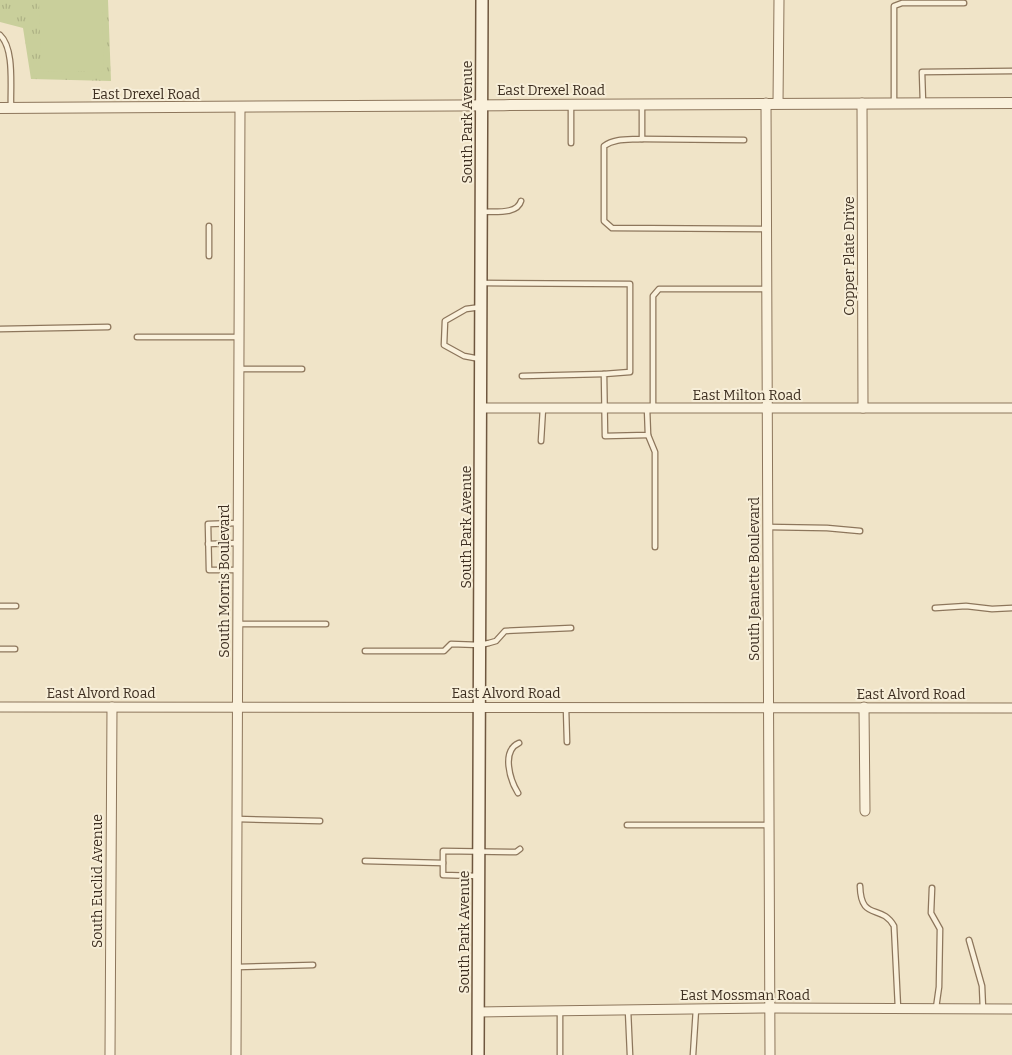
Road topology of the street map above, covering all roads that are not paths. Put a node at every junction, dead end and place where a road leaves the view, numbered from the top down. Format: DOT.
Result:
graph roads {
  1 [pos="482,0"];
  2 [pos="779,0"];
  3 [pos="964,3"];
  4 [pos="0,35"];
  5 [pos="1012,71"];
  6 [pos="766,102"];
  7 [pos="778,102"];
  8 [pos="862,103"];
  9 [pos="894,103"];
  10 [pos="923,103"];
  11 [pos="1012,103"];
  12 [pos="571,104"];
  13 [pos="642,104"];
  14 [pos="483,105"];
  15 [pos="5,108"];
  16 [pos="240,108"];
  17 [pos="642,139"];
  18 [pos="744,140"];
  19 [pos="571,144"];
  20 [pos="521,201"];
  21 [pos="482,212"];
  22 [pos="209,226"];
  23 [pos="766,229"];
  24 [pos="210,256"];
  25 [pos="482,283"];
  26 [pos="766,289"];
  27 [pos="482,307"];
  28 [pos="108,327"];
  29 [pos="0,330"];
  30 [pos="137,337"];
  31 [pos="238,337"];
  32 [pos="481,359"];
  33 [pos="239,369"];
  34 [pos="302,369"];
  35 [pos="604,374"];
  36 [pos="522,376"];
  37 [pos="481,408"];
  38 [pos="543,408"];
  39 [pos="605,408"];
  40 [pos="650,408"];
  41 [pos="767,408"];
  42 [pos="863,408"];
  43 [pos="1012,408"];
  44 [pos="648,435"];
  45 [pos="541,441"];
  46 [pos="238,523"];
  47 [pos="768,527"];
  48 [pos="860,531"];
  49 [pos="238,543"];
  50 [pos="208,544"];
  51 [pos="655,547"];
  52 [pos="238,570"];
  53 [pos="0,606"];
  54 [pos="16,606"];
  55 [pos="934,608"];
  56 [pos="1012,608"];
  57 [pos="238,624"];
  58 [pos="326,624"];
  59 [pos="571,628"];
  60 [pos="480,645"];
  61 [pos="0,648"];
  62 [pos="15,649"];
  63 [pos="365,651"];
  64 [pos="0,707"];
  65 [pos="112,707"];
  66 [pos="238,707"];
  67 [pos="480,707"];
  68 [pos="566,707"];
  69 [pos="768,707"];
  70 [pos="864,707"];
  71 [pos="1012,708"];
  72 [pos="567,742"];
  73 [pos="519,743"];
  74 [pos="518,793"];
  75 [pos="865,812"];
  76 [pos="237,819"];
  77 [pos="320,821"];
  78 [pos="627,825"];
  79 [pos="769,825"];
  80 [pos="520,849"];
  81 [pos="479,852"];
  82 [pos="365,861"];
  83 [pos="443,863"];
  84 [pos="479,876"];
  85 [pos="860,886"];
  86 [pos="932,888"];
  87 [pos="969,940"];
  88 [pos="313,965"];
  89 [pos="236,967"];
  90 [pos="770,1008"];
  91 [pos="898,1008"];
  92 [pos="696,1009"];
  93 [pos="560,1010"];
  94 [pos="628,1010"];
  95 [pos="936,1010"];
  96 [pos="983,1010"];
  97 [pos="1012,1010"];
  98 [pos="478,1012"];
  99 [pos="110,1055"];
  100 [pos="236,1055"];
  101 [pos="478,1055"];
  102 [pos="560,1055"];
  103 [pos="630,1055"];
  104 [pos="693,1055"];
  105 [pos="770,1055"];
  1 -- 14 [label="main road, South Park Avenue"];
  2 -- 7 [label="street"];
  3 -- 9 [label="lane"];
  4 -- 15 [label="lane"];
  5 -- 10 [label="lane"];
  6 -- 7 [label="street, East Drexel Road"];
  6 -- 13 [label="street, East Drexel Road"];
  6 -- 23 [label="street, South Jeanette Boulevard"];
  7 -- 8 [label="street, East Drexel Road"];
  8 -- 9 [label="street, East Drexel Road"];
  8 -- 42 [label="street, Copper Plate Drive"];
  9 -- 10 [label="street, East Drexel Road"];
  10 -- 11 [label="street, East Drexel Road"];
  12 -- 13 [label="street, East Drexel Road"];
  12 -- 14 [label="street, East Drexel Road"];
  12 -- 19 [label="lane"];
  13 -- 17 [label="lane"];
  14 -- 16 [label="street, East Drexel Road"];
  14 -- 21 [label="main road, South Park Avenue"];
  15 -- 16 [label="street, East Drexel Road"];
  16 -- 31 [label="street, South Morris Boulevard"];
  17 -- 18 [label="lane"];
  17 -- 23 [label="lane"];
  20 -- 21 [label="lane"];
  21 -- 25 [label="main road, South Park Avenue"];
  22 -- 24 [label="lane"];
  23 -- 26 [label="street, South Jeanette Boulevard"];
  25 -- 27 [label="main road, South Park Avenue"];
  25 -- 35 [label="lane"];
  26 -- 40 [label="lane"];
  26 -- 41 [label="street, South Jeanette Boulevard"];
  27 -- 32 [label="main road, South Park Avenue"];
  27 -- 32 [label="lane"];
  28 -- 29 [label="lane"];
  30 -- 31 [label="lane"];
  31 -- 33 [label="street, South Morris Boulevard"];
  32 -- 37 [label="main road, South Park Avenue"];
  33 -- 34 [label="lane"];
  33 -- 46 [label="street, South Morris Boulevard"];
  35 -- 36 [label="lane"];
  35 -- 39 [label="lane"];
  37 -- 38 [label="street, East Milton Road"];
  37 -- 60 [label="main road, South Park Avenue"];
  38 -- 39 [label="street, East Milton Road"];
  38 -- 45 [label="lane"];
  39 -- 40 [label="street, East Milton Road"];
  39 -- 44 [label="lane"];
  40 -- 41 [label="street, East Milton Road"];
  40 -- 44 [label="lane"];
  41 -- 42 [label="street, East Milton Road"];
  41 -- 47 [label="street, South Jeanette Boulevard"];
  42 -- 43 [label="street, East Milton Road"];
  44 -- 51 [label="lane"];
  46 -- 49 [label="street, South Morris Boulevard"];
  46 -- 50 [label="lane"];
  47 -- 48 [label="lane"];
  47 -- 69 [label="street, South Jeanette Boulevard"];
  49 -- 50 [label="lane"];
  49 -- 52 [label="street, South Morris Boulevard"];
  50 -- 52 [label="lane"];
  52 -- 57 [label="street, South Morris Boulevard"];
  53 -- 54 [label="lane"];
  55 -- 56 [label="lane"];
  57 -- 58 [label="lane"];
  57 -- 66 [label="street, South Morris Boulevard"];
  59 -- 60 [label="lane"];
  60 -- 63 [label="lane"];
  60 -- 67 [label="main road, South Park Avenue"];
  61 -- 62 [label="lane"];
  64 -- 65 [label="street, East Alvord Road"];
  65 -- 66 [label="street, East Alvord Road"];
  65 -- 99 [label="street, South Euclid Avenue"];
  66 -- 67 [label="street, East Alvord Road"];
  66 -- 76 [label="street, South Morris Boulevard"];
  67 -- 68 [label="street, East Alvord Road"];
  67 -- 81 [label="main road, South Park Avenue"];
  68 -- 69 [label="street, East Alvord Road"];
  68 -- 72 [label="lane"];
  69 -- 70 [label="street, East Alvord Road"];
  69 -- 79 [label="street, South Jeanette Boulevard"];
  70 -- 71 [label="street, East Alvord Road"];
  70 -- 75 [label="street"];
  73 -- 74 [label="lane"];
  76 -- 77 [label="lane"];
  76 -- 89 [label="street, South Morris Boulevard"];
  78 -- 79 [label="lane"];
  79 -- 90 [label="street, South Jeanette Boulevard"];
  80 -- 81 [label="lane"];
  81 -- 83 [label="lane"];
  81 -- 84 [label="main road, South Park Avenue"];
  82 -- 83 [label="lane"];
  83 -- 84 [label="lane"];
  84 -- 98 [label="main road, South Park Avenue"];
  85 -- 91 [label="lane"];
  86 -- 95 [label="lane"];
  87 -- 96 [label="lane"];
  88 -- 89 [label="lane"];
  89 -- 100 [label="street, South Morris Boulevard"];
  90 -- 91 [label="street, East Mossman Road"];
  90 -- 92 [label="street, East Mossman Road"];
  90 -- 105 [label="street, South Jeanette Boulevard"];
  91 -- 95 [label="street, East Mossman Road"];
  92 -- 94 [label="street, East Mossman Road"];
  92 -- 104 [label="lane"];
  93 -- 94 [label="street, East Mossman Road"];
  93 -- 98 [label="street, East Mossman Road"];
  93 -- 102 [label="lane"];
  94 -- 103 [label="lane"];
  95 -- 96 [label="street, East Mossman Road"];
  96 -- 97 [label="street, East Mossman Road"];
  98 -- 101 [label="main road, South Park Avenue"];
}
